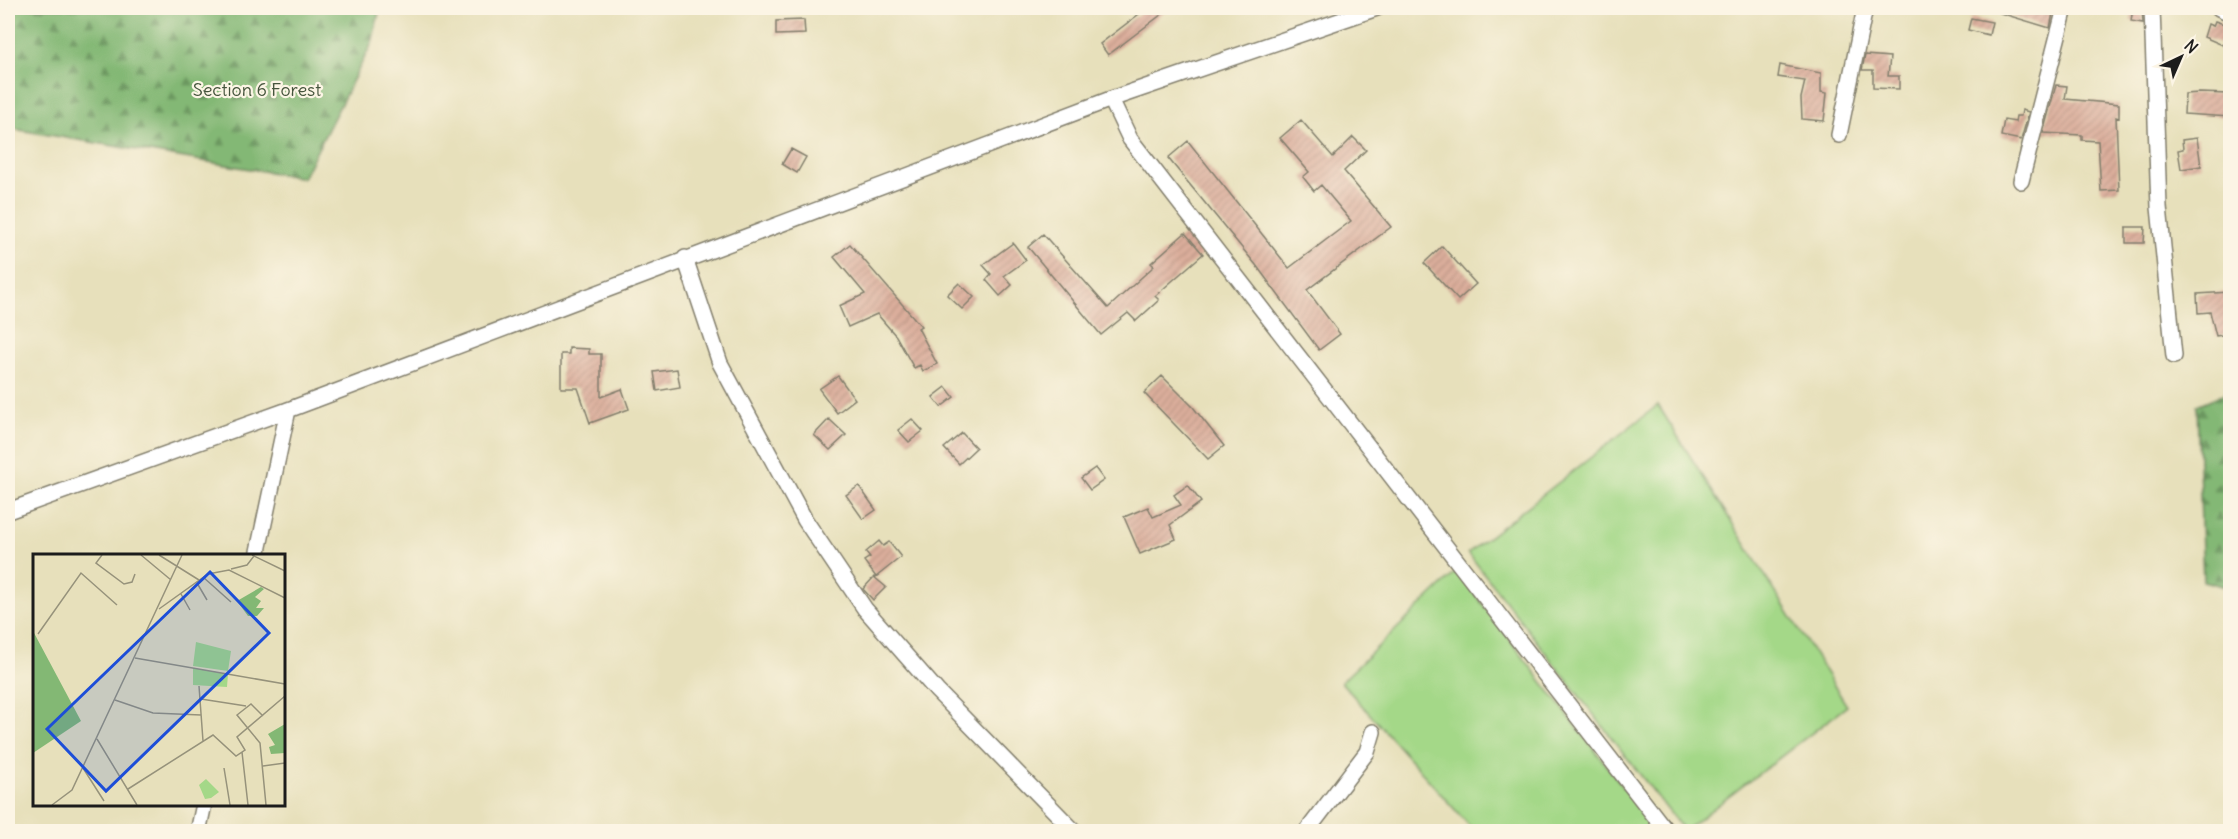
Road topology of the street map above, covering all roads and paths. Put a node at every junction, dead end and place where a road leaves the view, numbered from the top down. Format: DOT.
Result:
graph roads {
  1 [pos="1377,8"];
  2 [pos="1865,8"];
  3 [pos="2065,8"];
  4 [pos="2152,8"];
  5 [pos="2219,8"];
  6 [pos="2230,13"];
  7 [pos="1111,99"];
  8 [pos="1839,135"];
  9 [pos="2021,181"];
  10 [pos="685,258"];
  11 [pos="2174,356"];
  12 [pos="288,410"];
  13 [pos="8,511"];
  14 [pos="257,554"];
  15 [pos="1373,732"];
  16 [pos="204,806"];
  17 [pos="198,831"];
  18 [pos="1075,831"];
  19 [pos="1306,831"];
  20 [pos="1667,831"];
  1 -- 7 [label="street"];
  2 -- 8 [label="street"];
  3 -- 9 [label="street"];
  4 -- 11 [label="street"];
  5 -- 6 [label="street"];
  7 -- 10 [label="street"];
  7 -- 20 [label="street"];
  10 -- 12 [label="street"];
  10 -- 18 [label="street"];
  12 -- 13 [label="street"];
  12 -- 14 [label="street"];
  15 -- 19 [label="street"];
  16 -- 17 [label="street"];
}
